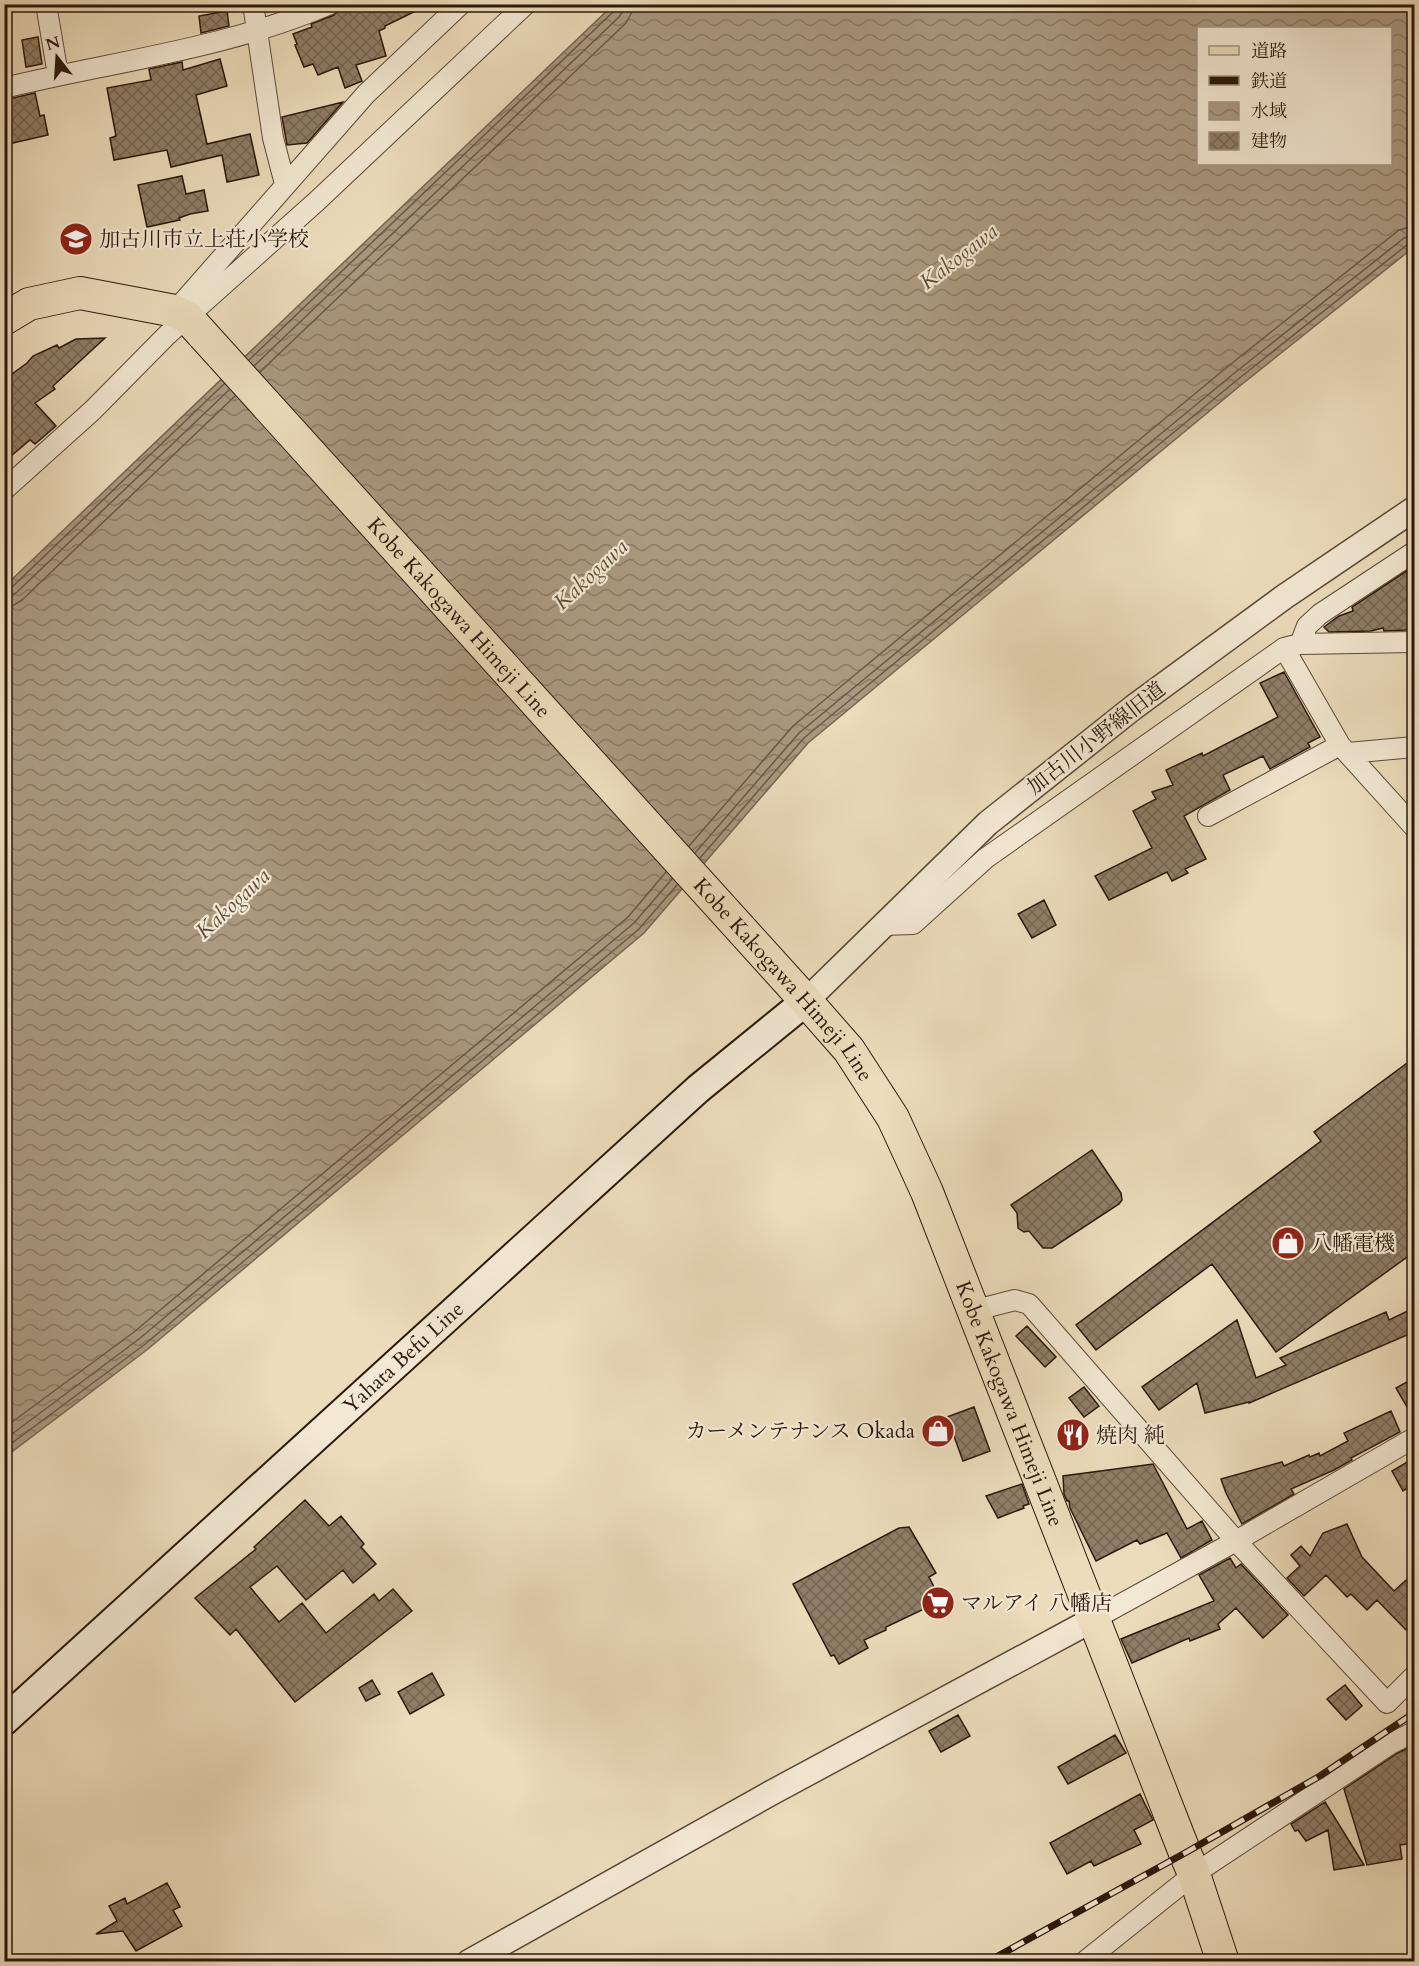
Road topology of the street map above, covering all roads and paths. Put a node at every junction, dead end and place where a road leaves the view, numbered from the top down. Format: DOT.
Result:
graph roads {
  1 [pos="45,4"];
  2 [pos="253,4"];
  3 [pos="330,4"];
  4 [pos="461,4"];
  5 [pos="526,4"];
  6 [pos="257,30"];
  7 [pos="58,75"];
  8 [pos="4,88"];
  9 [pos="285,184"];
  10 [pos="4,319"];
  11 [pos="188,321"];
  12 [pos="4,490"];
  13 [pos="1414,509"];
  14 [pos="1414,552"];
  15 [pos="1410,639"];
  16 [pos="1292,646"];
  17 [pos="1414,747"];
  18 [pos="1344,749"];
  19 [pos="1208,816"];
  20 [pos="1414,827"];
  21 [pos="883,925"];
  22 [pos="806,1001"];
  23 [pos="972,1311"];
  24 [pos="1414,1438"];
  25 [pos="1236,1541"];
  26 [pos="1094,1619"];
  27 [pos="1414,1676"];
  28 [pos="4,1721"];
  29 [pos="1414,1732"];
  30 [pos="1194,1874"];
  31 [pos="469,1962"];
  32 [pos="1084,1962"];
  33 [pos="1223,1962"];
  1 -- 7 [label="street"];
  2 -- 6 [label="street"];
  3 -- 6 [label="street"];
  4 -- 9 [label="street"];
  5 -- 11 [label="street"];
  6 -- 7 [label="street"];
  6 -- 9 [label="street"];
  7 -- 8 [label="street"];
  9 -- 11 [label="street"];
  10 -- 11 [label="main road"];
  11 -- 12 [label="street"];
  11 -- 22 [label="main road, Kobe Kakogawa Himeji Line"];
  13 -- 21 [label="street, 加古川小野線旧道"];
  14 -- 16 [label="street"];
  15 -- 16 [label="street"];
  16 -- 18 [label="street"];
  16 -- 21 [label="street"];
  17 -- 18 [label="street"];
  18 -- 19 [label="street"];
  18 -- 20 [label="street"];
  21 -- 22 [label="street, 加古川小野線旧道"];
  22 -- 23 [label="main road, Kobe Kakogawa Himeji Line"];
  22 -- 28 [label="main road, Yahata Befu Line"];
  23 -- 25 [label="street"];
  23 -- 26 [label="main road, Kobe Kakogawa Himeji Line"];
  24 -- 25 [label="street"];
  25 -- 26 [label="street"];
  25 -- 27 [label="street"];
  26 -- 30 [label="main road, Kobe Kakogawa Himeji Line"];
  26 -- 31 [label="street"];
  29 -- 30 [label="street"];
  30 -- 32 [label="street"];
  30 -- 33 [label="main road, Kobe Kakogawa Himeji Line"];
}
